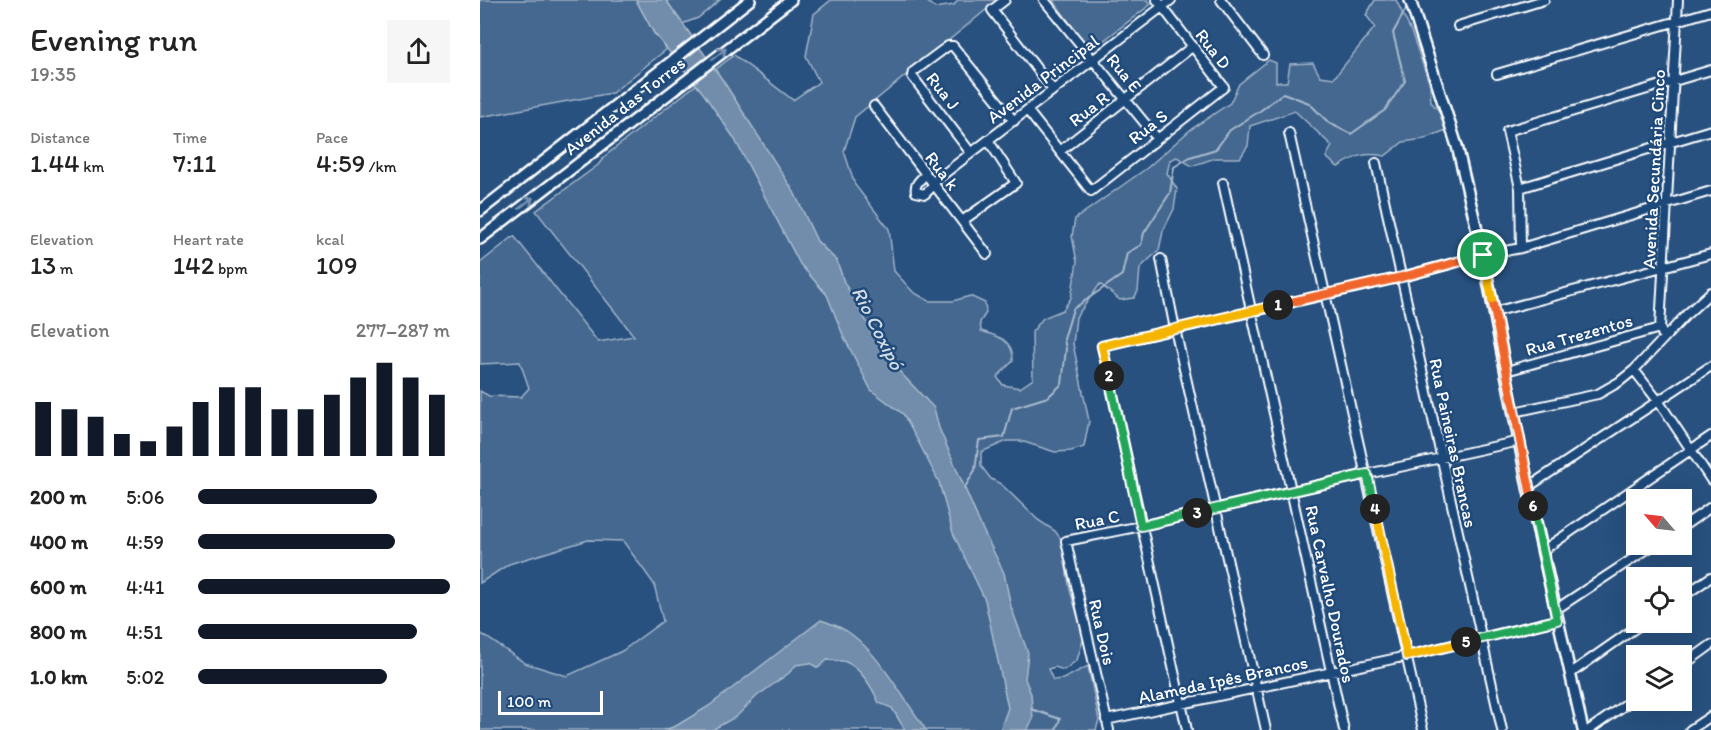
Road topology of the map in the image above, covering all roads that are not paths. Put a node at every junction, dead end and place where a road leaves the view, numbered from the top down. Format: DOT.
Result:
graph roads {
  1 [pos="750,0"];
  2 [pos="791,0"];
  3 [pos="1005,0"];
  4 [pos="1044,0"];
  5 [pos="1171,0"];
  6 [pos="1221,0"];
  7 [pos="1410,0"];
  8 [pos="1544,0"];
  9 [pos="1678,0"];
  10 [pos="1160,3"];
  11 [pos="1711,10"];
  12 [pos="1677,20"];
  13 [pos="1458,26"];
  14 [pos="1193,46"];
  15 [pos="1263,55"];
  16 [pos="1093,60"];
  17 [pos="1711,70"];
  18 [pos="1497,74"];
  19 [pos="1673,81"];
  20 [pos="1224,87"];
  21 [pos="1053,90"];
  22 [pos="1125,99"];
  23 [pos="874,106"];
  24 [pos="1027,110"];
  25 [pos="1014,121"];
  26 [pos="1711,130"];
  27 [pos="1289,133"];
  28 [pos="1157,138"];
  29 [pos="988,140"];
  30 [pos="1670,142"];
  31 [pos="1060,151"];
  32 [pos="971,153"];
  33 [pos="1376,163"];
  34 [pos="926,174"];
  35 [pos="1222,183"];
  36 [pos="933,184"];
  37 [pos="1520,188"];
  38 [pos="1711,192"];
  39 [pos="1666,205"];
  40 [pos="480,211"];
  41 [pos="962,221"];
  42 [pos="480,239"];
  43 [pos="1521,248"];
  44 [pos="987,254"];
  45 [pos="1711,254"];
  46 [pos="1483,255"];
  47 [pos="1161,259"];
  48 [pos="1664,267"];
  49 [pos="1402,277"];
  50 [pos="1711,292"];
  51 [pos="1327,294"];
  52 [pos="1252,310"];
  53 [pos="1494,312"];
  54 [pos="1660,328"];
  55 [pos="1175,329"];
  56 [pos="1664,338"];
  57 [pos="1711,366"];
  58 [pos="1634,370"];
  59 [pos="1506,371"];
  60 [pos="1659,402"];
  61 [pos="1514,412"];
  62 [pos="1711,436"];
  63 [pos="1520,441"];
  64 [pos="1691,450"];
  65 [pos="1441,458"];
  66 [pos="1367,474"];
  67 [pos="1711,480"];
  68 [pos="1528,488"];
  69 [pos="1292,491"];
  70 [pos="1711,507"];
  71 [pos="1216,508"];
  72 [pos="1692,520"];
  73 [pos="1141,526"];
  74 [pos="1066,541"];
  75 [pos="1542,551"];
  76 [pos="1638,555"];
  77 [pos="1711,577"];
  78 [pos="1692,590"];
  79 [pos="1555,610"];
  80 [pos="1557,620"];
  81 [pos="1628,633"];
  82 [pos="1482,639"];
  83 [pos="1711,645"];
  84 [pos="1407,656"];
  85 [pos="1692,659"];
  86 [pos="1331,671"];
  87 [pos="1570,673"];
  88 [pos="1257,688"];
  89 [pos="1626,704"];
  90 [pos="1181,706"];
  91 [pos="1711,716"];
  92 [pos="1106,720"];
  93 [pos="1109,730"];
  94 [pos="1187,730"];
  95 [pos="1266,730"];
  96 [pos="1344,730"];
  97 [pos="1423,730"];
  98 [pos="1502,730"];
  99 [pos="1583,730"];
  100 [pos="1589,730"];
  101 [pos="1690,730"];
  1 -- 40 [label="main road, Avenida das Torres"];
  42 -- 2 [label="main road, Avenida das Torres, one-way"];
  3 -- 21 [label="street"];
  4 -- 16 [label="street, Rua E"];
  5 -- 10 [label="street, Avenida Principal"];
  6 -- 15 [label="street"];
  7 -- 46 [label="main road"];
  8 -- 13 [label="street"];
  9 -- 12 [label="street, Avenida Secundária Cinco"];
  10 -- 14 [label="street, Rua D"];
  10 -- 16 [label="street, Avenida Principal"];
  11 -- 12 [label="street"];
  12 -- 18 [label="street"];
  12 -- 19 [label="street, Avenida Secundária Cinco"];
  14 -- 20 [label="street, Rua D"];
  14 -- 22 [label="street, Rua R"];
  16 -- 21 [label="street, Avenida Principal"];
  16 -- 22 [label="street, Rua E"];
  17 -- 19 [label="street"];
  19 -- 30 [label="street, Avenida Secundária Cinco"];
  19 -- 37 [label="street"];
  20 -- 28 [label="street, Rua S"];
  21 -- 24 [label="street, Avenida Principal"];
  22 -- 28 [label="street, Rua E"];
  22 -- 31 [label="street, Rua R"];
  23 -- 34 [label="street, Rua k"];
  24 -- 25 [label="street, Avenida Principal"];
  24 -- 31 [label="street"];
  25 -- 29 [label="street, Avenida Principal"];
  25 -- 32 [label="street, Rua J"];
  26 -- 30 [label="street"];
  27 -- 51 [label="street"];
  28 -- 31 [label="street, Rua S"];
  29 -- 32 [label="street, Avenida Principal"];
  29 -- 41 [label="street"];
  30 -- 37 [label="street"];
  30 -- 39 [label="street, Avenida Secundária Cinco"];
  32 -- 36 [label="street, Avenida Principal"];
  33 -- 49 [label="street, Rua Paineiras Brancas"];
  34 -- 36 [label="street, Rua k"];
  34 -- 36 [label="street"];
  35 -- 52 [label="street, Rua Carvalho Dourados"];
  36 -- 41 [label="street, Rua k"];
  37 -- 43 [label="street"];
  38 -- 39 [label="street"];
  39 -- 43 [label="street"];
  39 -- 48 [label="street, Avenida Secundária Cinco"];
  41 -- 44 [label="street, Rua k"];
  43 -- 46 [label="street"];
  45 -- 48 [label="street"];
  46 -- 49 [label="street"];
  46 -- 53 [label="main road"];
  47 -- 55 [label="street"];
  48 -- 53 [label="street"];
  48 -- 54 [label="street, Avenida Secundária Cinco"];
  49 -- 51 [label="street"];
  49 -- 65 [label="street, Rua Paineiras Brancas"];
  50 -- 56 [label="street"];
  51 -- 52 [label="street"];
  51 -- 66 [label="street"];
  52 -- 55 [label="street"];
  52 -- 69 [label="street, Rua Carvalho Dourados"];
  53 -- 59 [label="main road"];
  54 -- 56 [label="street, Avenida Secundária Cinco"];
  54 -- 59 [label="street, Rua Trezentos"];
  55 -- 71 [label="street"];
  55 -- 73 [label="street"];
  56 -- 58 [label="street"];
  57 -- 60 [label="street"];
  58 -- 60 [label="street"];
  58 -- 61 [label="street"];
  59 -- 61 [label="main road"];
  60 -- 64 [label="street"];
  60 -- 68 [label="street"];
  61 -- 63 [label="main road"];
  62 -- 64 [label="street"];
  63 -- 65 [label="street, Rua C"];
  63 -- 68 [label="main road"];
  64 -- 67 [label="street"];
  64 -- 75 [label="street"];
  65 -- 66 [label="street, Rua C"];
  65 -- 82 [label="street, Rua Paineiras Brancas"];
  66 -- 69 [label="street, Rua C"];
  66 -- 84 [label="street"];
  68 -- 75 [label="main road"];
  69 -- 71 [label="street, Rua C"];
  69 -- 86 [label="street, Rua Carvalho Dourados"];
  70 -- 72 [label="street"];
  71 -- 73 [label="street, Rua C"];
  71 -- 88 [label="street"];
  73 -- 74 [label="street, Rua C"];
  73 -- 90 [label="street"];
  74 -- 92 [label="street, Rua Dois"];
  75 -- 79 [label="main road"];
  76 -- 79 [label="street"];
  77 -- 78 [label="street"];
  79 -- 80 [label="main road"];
  80 -- 82 [label="street, Alameda Ipês Brancos"];
  80 -- 87 [label="main road"];
  81 -- 87 [label="street"];
  82 -- 84 [label="street, Alameda Ipês Brancos"];
  82 -- 98 [label="street, Rua Paineiras Brancas"];
  83 -- 85 [label="street"];
  84 -- 86 [label="street, Alameda Ipês Brancos"];
  84 -- 97 [label="street"];
  86 -- 88 [label="street, Alameda Ipês Brancos"];
  86 -- 96 [label="street, Rua Carvalho Dourados"];
  87 -- 99 [label="main road"];
  88 -- 90 [label="street, Alameda Ipês Brancos"];
  88 -- 95 [label="street"];
  89 -- 100 [label="street"];
  90 -- 92 [label="street, Alameda Ipês Brancos"];
  90 -- 94 [label="street"];
  91 -- 101 [label="street"];
  92 -- 93 [label="street, Rua Dois"];
}
